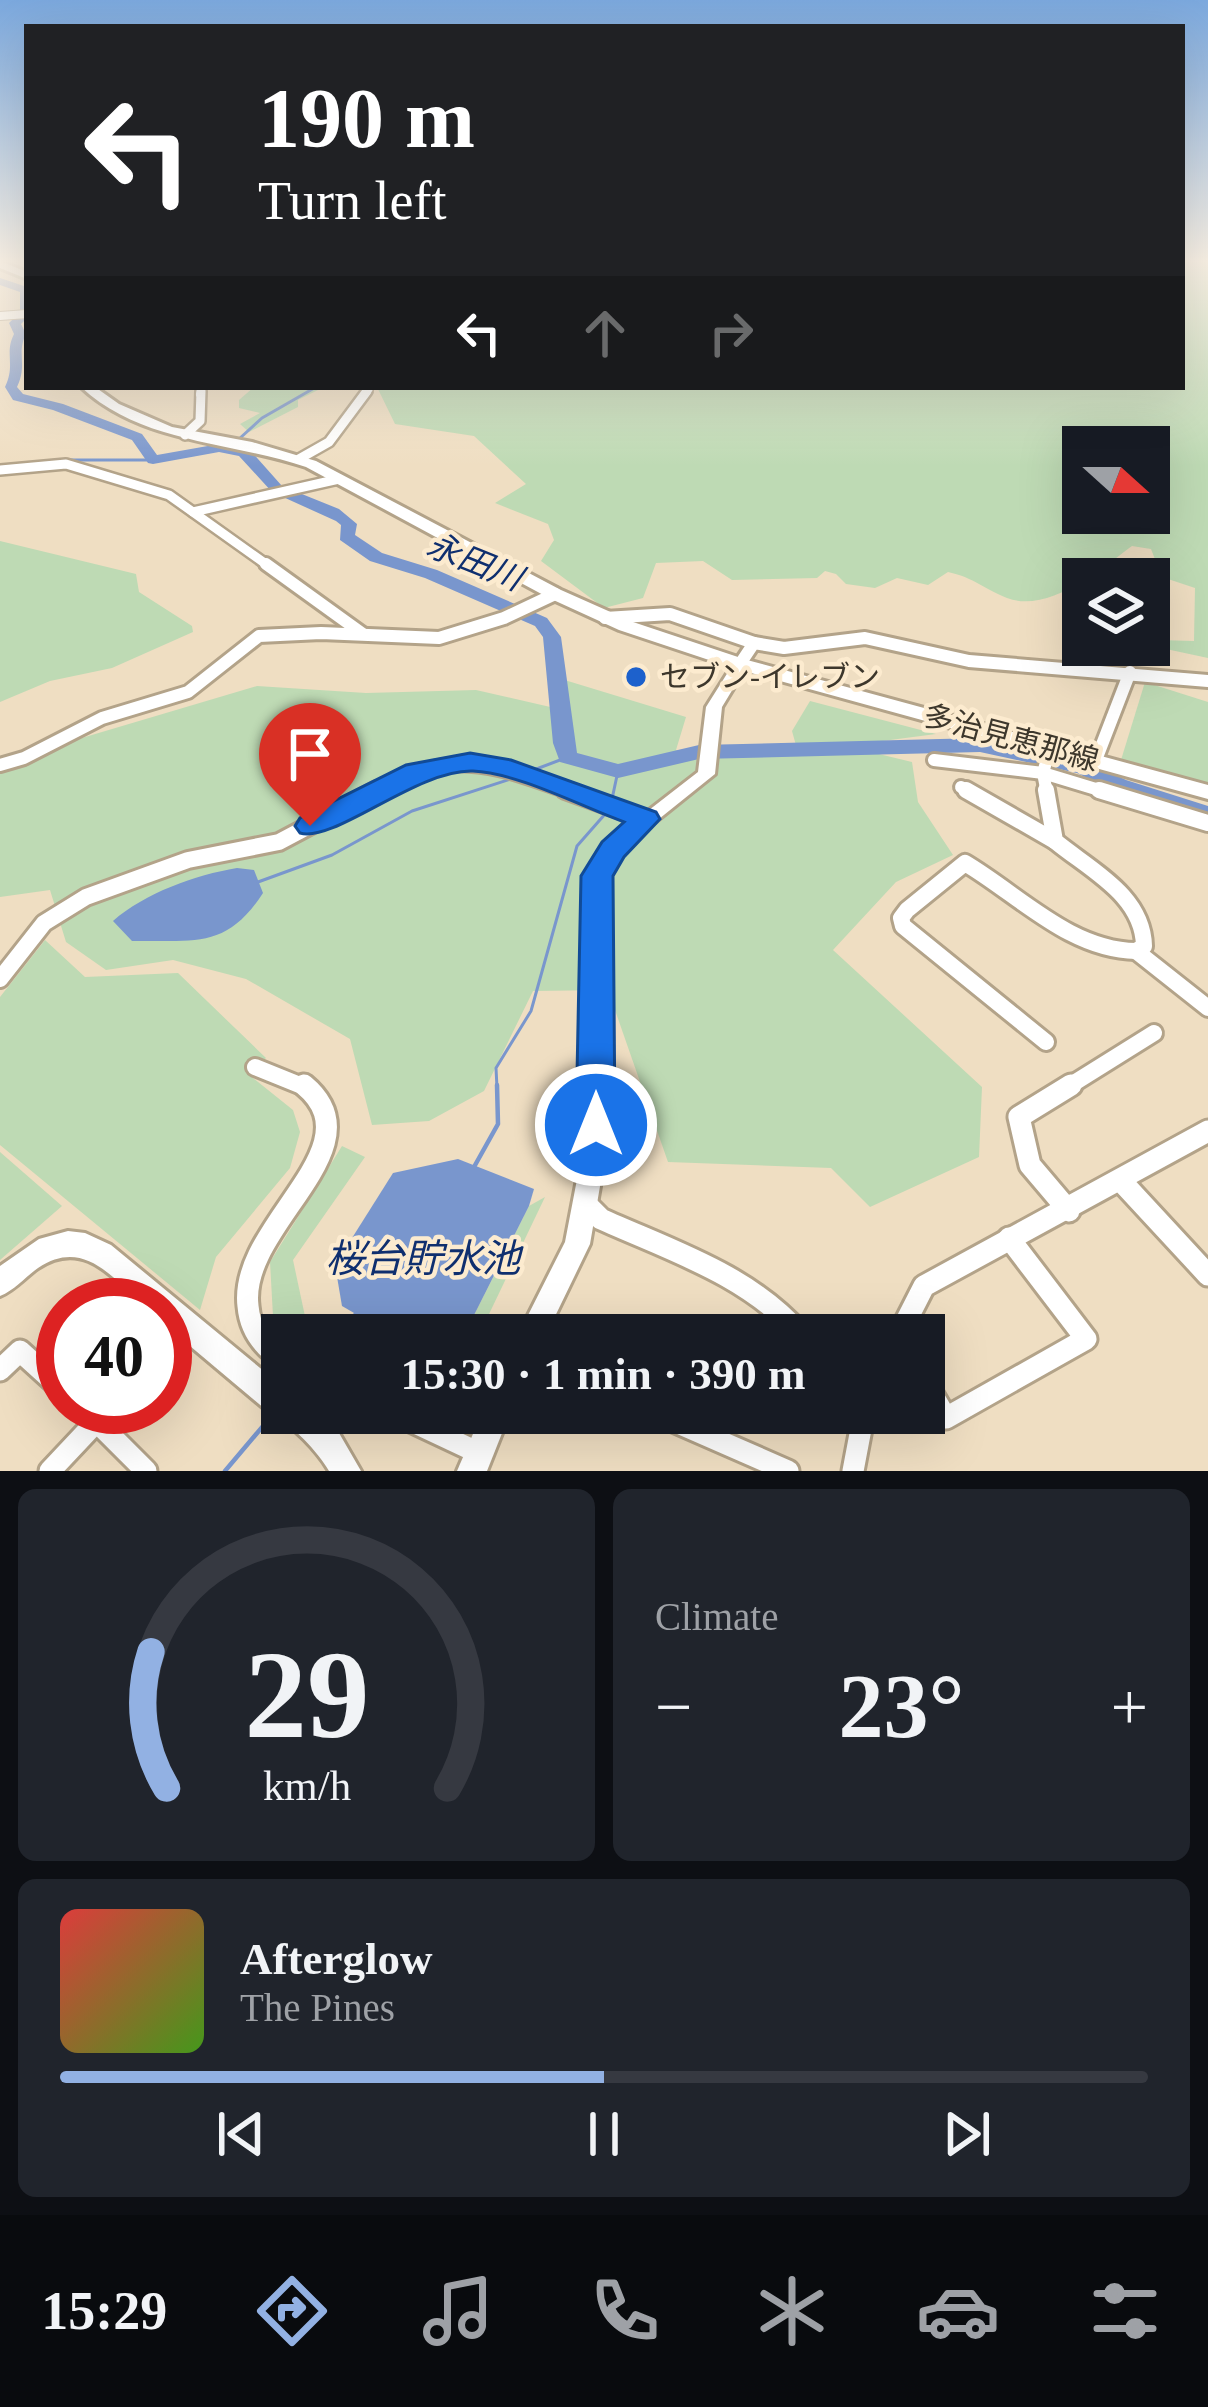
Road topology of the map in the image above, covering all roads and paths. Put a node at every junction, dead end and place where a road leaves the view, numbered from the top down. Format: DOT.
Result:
graph roads {
  1 [pos="92,390"];
  2 [pos="201,390"];
  3 [pos="368,390"];
  4 [pos="185,435"];
  5 [pos="298,459"];
  6 [pos="0,470"];
  7 [pos="339,479"];
  8 [pos="193,512"];
  9 [pos="555,594"];
  10 [pos="605,618"];
  11 [pos="363,634"];
  12 [pos="754,644"];
  13 [pos="740,664"];
  14 [pos="1130,672"];
  15 [pos="1208,681"];
  16 [pos="1050,750"];
  17 [pos="934,760"];
  18 [pos="1096,760"];
  19 [pos="0,765"];
  20 [pos="1043,771"];
  21 [pos="961,787"];
  22 [pos="1208,792"];
  23 [pos="645,819"];
  24 [pos="1208,823"];
  25 [pos="1054,841"];
  26 [pos="1136,951"];
  27 [pos="0,979"];
  28 [pos="1208,1008"];
  29 [pos="1154,1033"];
  30 [pos="1046,1042"];
  31 [pos="255,1067"];
  32 [pos="1208,1131"];
  33 [pos="1122,1182"];
  34 [pos="586,1204"];
  35 [pos="1069,1211"];
  36 [pos="1009,1238"];
  37 [pos="1208,1275"];
  38 [pos="131,1278"];
  39 [pos="0,1283"];
  40 [pos="542,1314"];
  41 [pos="786,1314"];
  42 [pos="910,1314"];
  43 [pos="192,1329"];
  44 [pos="261,1339"];
  45 [pos="36,1366"];
  46 [pos="0,1370"];
  47 [pos="261,1387"];
  48 [pos="945,1416"];
  49 [pos="76,1434"];
  50 [pos="110,1434"];
  51 [pos="318,1434"];
  52 [pos="429,1434"];
  53 [pos="487,1434"];
  54 [pos="703,1434"];
  55 [pos="860,1434"];
  56 [pos="475,1462"];
  57 [pos="50,1471"];
  58 [pos="146,1471"];
  59 [pos="346,1471"];
  60 [pos="788,1471"];
  61 [pos="853,1471"];
  1 -- 4 [label="main road, 多治見恵那線"];
  2 -- 4 [label="street"];
  3 -- 5 [label="street"];
  4 -- 5 [label="main road, 多治見恵那線"];
  5 -- 7 [label="main road, 多治見恵那線"];
  6 -- 8 [label="street"];
  7 -- 8 [label="street"];
  7 -- 9 [label="main road, 多治見恵那線"];
  8 -- 11 [label="street"];
  9 -- 10 [label="main road, 多治見恵那線"];
  9 -- 11 [label="street"];
  10 -- 12 [label="street"];
  10 -- 13 [label="main road, 多治見恵那線"];
  11 -- 19 [label="street"];
  12 -- 13 [label="street"];
  12 -- 14 [label="street"];
  13 -- 16 [label="main road, 多治見恵那線"];
  13 -- 23 [label="street"];
  14 -- 15 [label="street"];
  14 -- 18 [label="street"];
  16 -- 18 [label="main road, 多治見恵那線"];
  16 -- 20 [label="street"];
  17 -- 20 [label="street"];
  18 -- 22 [label="main road, 多治見恵那線"];
  20 -- 24 [label="street"];
  20 -- 25 [label="street"];
  21 -- 25 [label="street"];
  23 -- 27 [label="street"];
  23 -- 34 [label="street"];
  25 -- 26 [label="street"];
  26 -- 28 [label="street"];
  26 -- 30 [label="street"];
  29 -- 35 [label="street"];
  31 -- 44 [label="street"];
  32 -- 33 [label="street"];
  33 -- 35 [label="street"];
  33 -- 37 [label="street"];
  34 -- 40 [label="street"];
  34 -- 41 [label="street"];
  35 -- 36 [label="street"];
  36 -- 42 [label="street"];
  36 -- 48 [label="street"];
  38 -- 39 [label="street"];
  43 -- 47 [label="street"];
  45 -- 46 [label="street"];
  49 -- 57 [label="street"];
  50 -- 58 [label="street"];
  51 -- 59 [label="street"];
  52 -- 56 [label="street"];
  53 -- 56 [label="street"];
  54 -- 60 [label="street"];
  55 -- 61 [label="street"];
}
